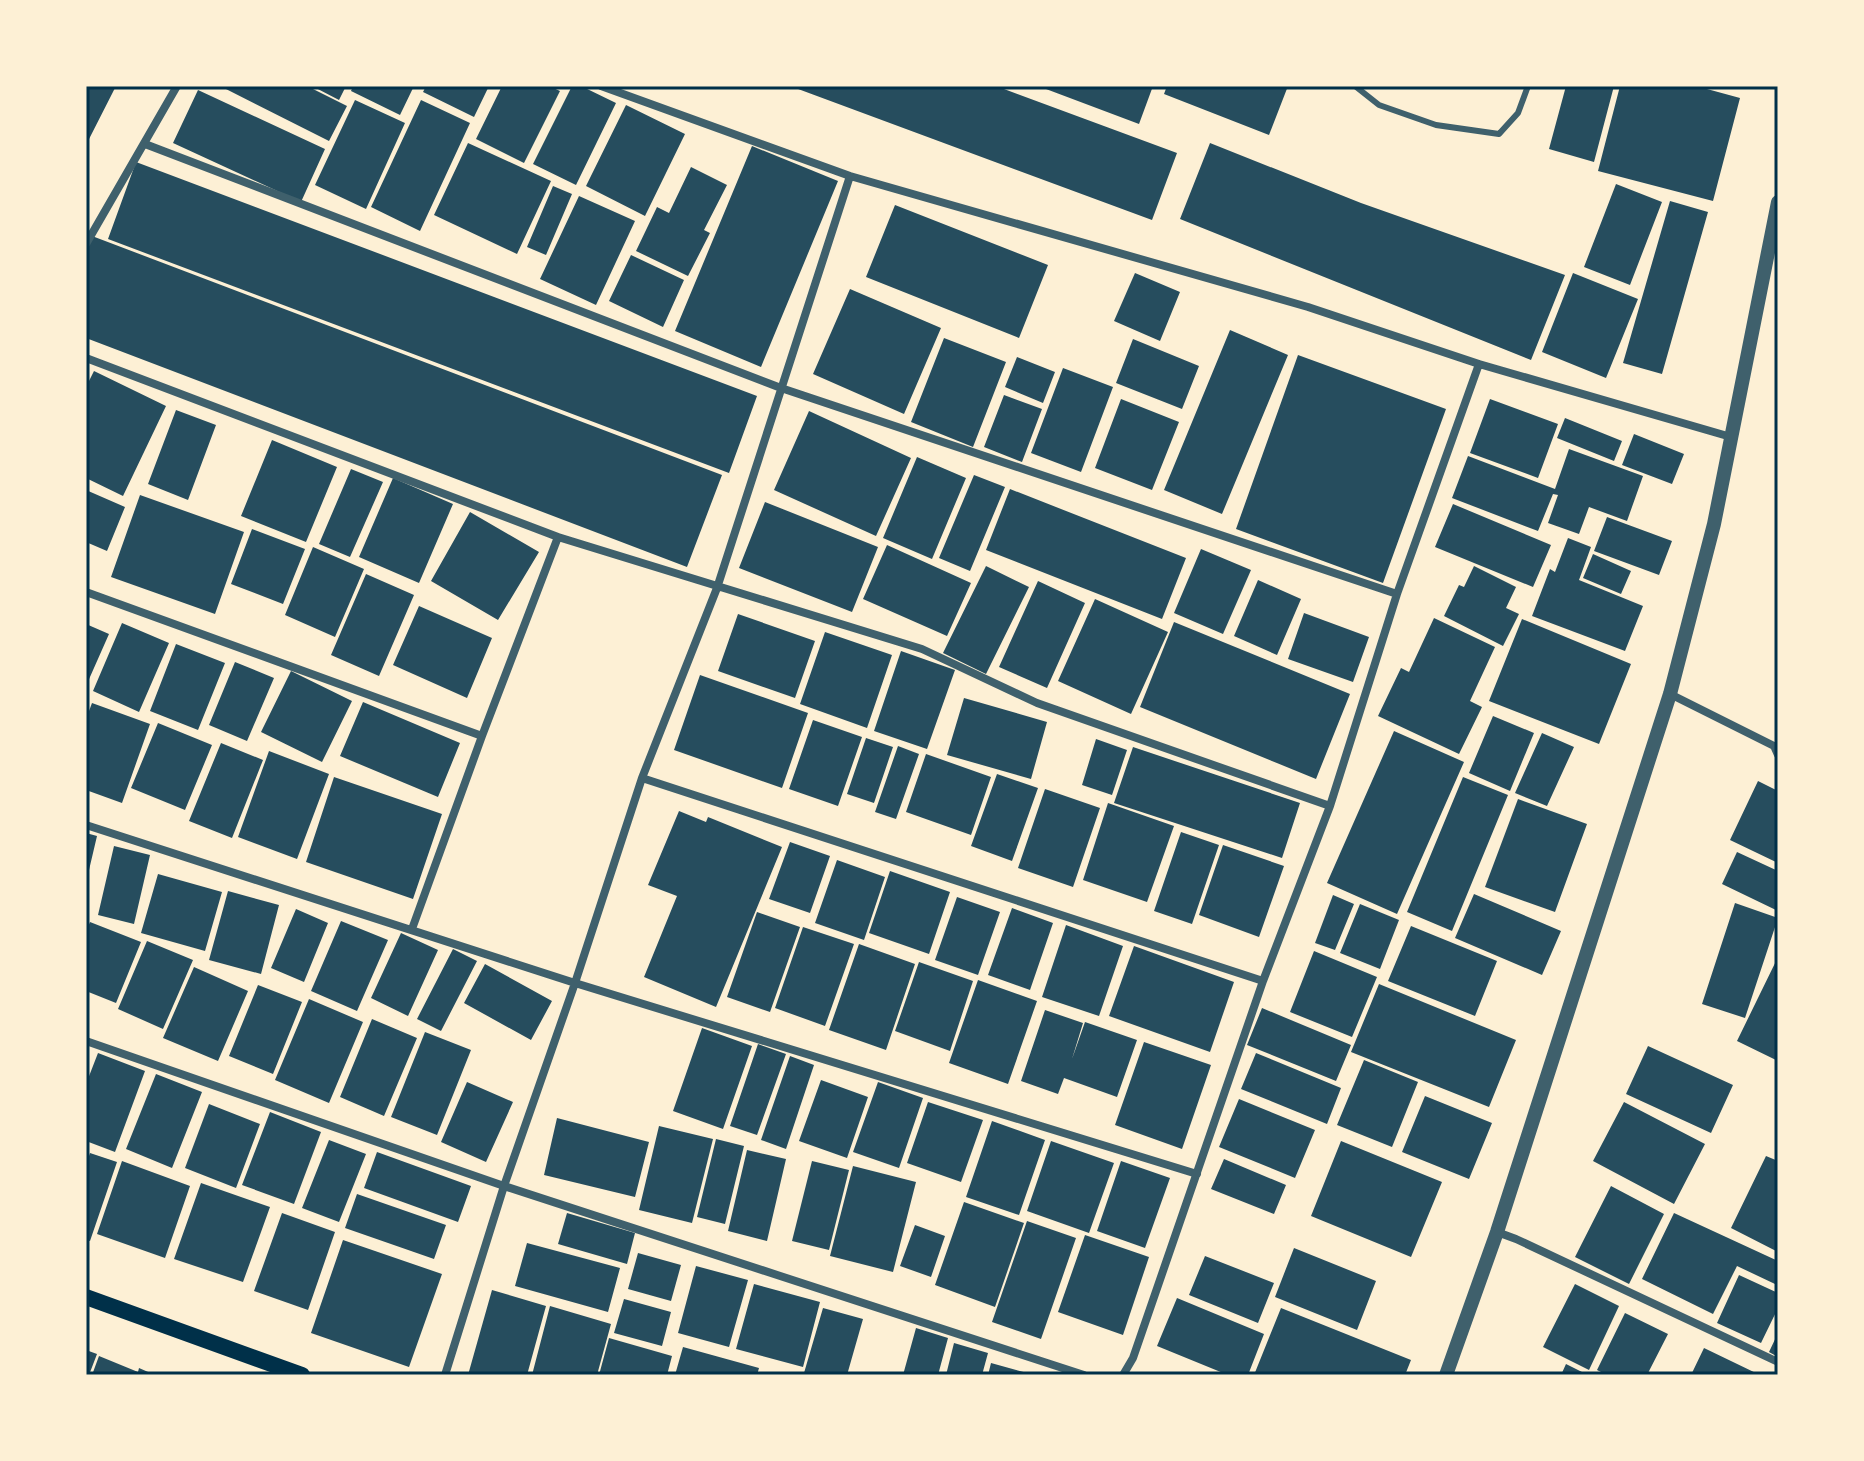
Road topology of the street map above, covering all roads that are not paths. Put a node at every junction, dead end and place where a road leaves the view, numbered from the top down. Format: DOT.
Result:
graph roads {
  1 [pos="177,86"];
  2 [pos="601,86"];
  3 [pos="1355,86"];
  4 [pos="1528,86"];
  5 [pos="145,144"];
  6 [pos="850,176"];
  7 [pos="1778,202"];
  8 [pos="86,244"];
  9 [pos="1763,275"];
  10 [pos="1778,278"];
  11 [pos="86,358"];
  12 [pos="1479,364"];
  13 [pos="781,388"];
  14 [pos="1731,437"];
  15 [pos="558,537"];
  16 [pos="717,588"];
  17 [pos="86,592"];
  18 [pos="1397,594"];
  19 [pos="1670,694"];
  20 [pos="482,736"];
  21 [pos="1778,755"];
  22 [pos="642,778"];
  23 [pos="1330,806"];
  24 [pos="86,825"];
  25 [pos="412,929"];
  26 [pos="1263,981"];
  27 [pos="575,983"];
  28 [pos="86,1041"];
  29 [pos="1197,1174"];
  30 [pos="504,1186"];
  31 [pos="1497,1232"];
  32 [pos="86,1297"];
  33 [pos="1778,1362"];
  34 [pos="302,1375"];
  35 [pos="445,1375"];
  36 [pos="1084,1375"];
  37 [pos="1123,1375"];
  38 [pos="1446,1375"];
  1 -- 5 [label="street"];
  2 -- 6 [label="street"];
  3 -- 4 [label="lane"];
  5 -- 8 [label="street"];
  5 -- 13 [label="street"];
  6 -- 12 [label="street"];
  6 -- 13 [label="street"];
  7 -- 9 [label="street"];
  9 -- 10 [label="street"];
  9 -- 14 [label="street"];
  11 -- 15 [label="street"];
  12 -- 14 [label="street"];
  12 -- 18 [label="street"];
  13 -- 16 [label="street"];
  13 -- 18 [label="street"];
  14 -- 19 [label="street"];
  15 -- 16 [label="street"];
  15 -- 20 [label="street"];
  16 -- 22 [label="street"];
  16 -- 23 [label="street"];
  17 -- 20 [label="street"];
  18 -- 23 [label="street"];
  19 -- 21 [label="street"];
  19 -- 31 [label="street"];
  20 -- 25 [label="street"];
  22 -- 26 [label="street"];
  22 -- 27 [label="street"];
  23 -- 26 [label="street"];
  24 -- 25 [label="street"];
  25 -- 27 [label="street"];
  26 -- 29 [label="street"];
  27 -- 29 [label="street"];
  27 -- 30 [label="street"];
  28 -- 30 [label="street"];
  29 -- 37 [label="street"];
  30 -- 35 [label="street"];
  30 -- 36 [label="street"];
  31 -- 33 [label="street"];
  31 -- 38 [label="street"];
  32 -- 34 [label="main road"];
}
